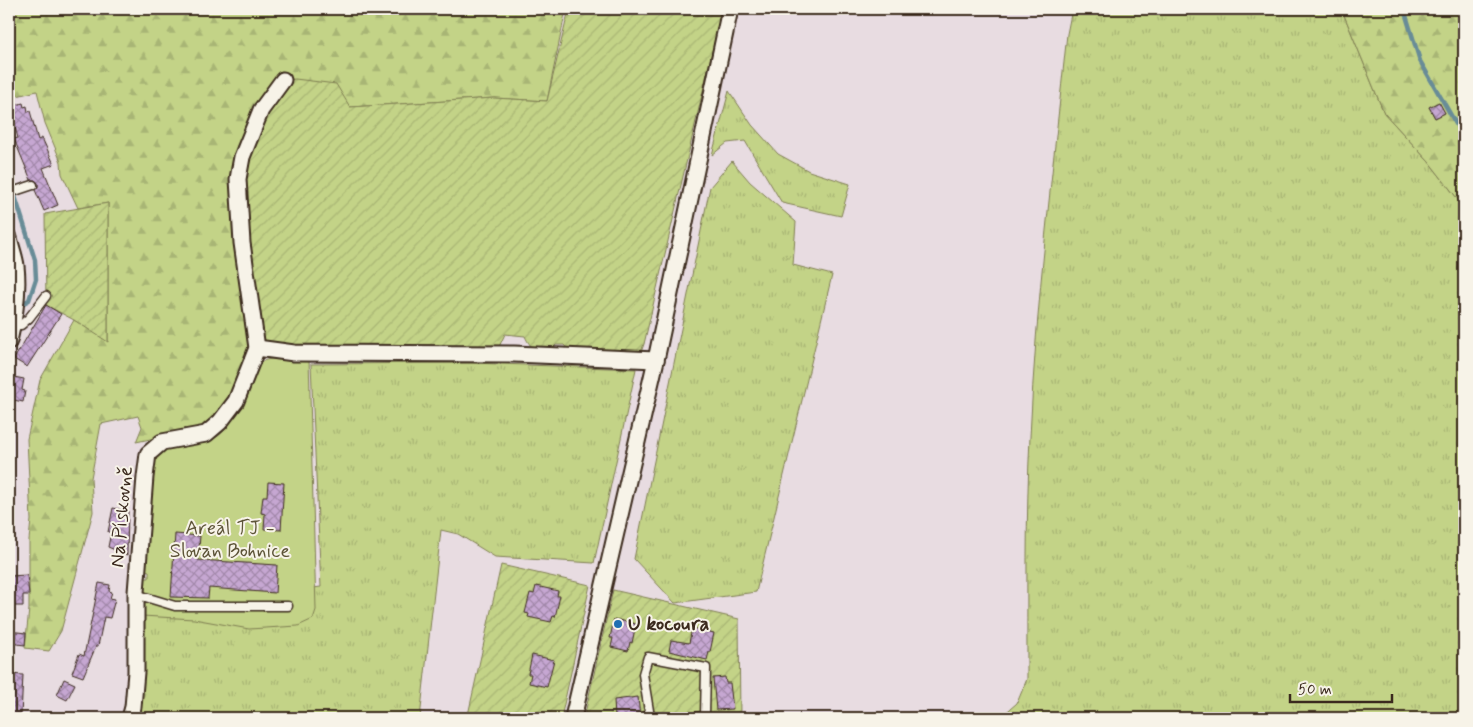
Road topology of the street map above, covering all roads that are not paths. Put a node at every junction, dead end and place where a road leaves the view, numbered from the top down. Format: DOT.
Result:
graph roads {
  1 [pos="730,9"];
  2 [pos="283,80"];
  3 [pos="33,185"];
  4 [pos="9,193"];
  5 [pos="9,238"];
  6 [pos="46,296"];
  7 [pos="14,320"];
  8 [pos="9,341"];
  9 [pos="257,348"];
  10 [pos="656,360"];
  11 [pos="136,592"];
  12 [pos="288,606"];
  13 [pos="130,718"];
  14 [pos="573,718"];
  15 [pos="652,718"];
  16 [pos="690,718"];
  1 -- 10 [label="street"];
  2 -- 9 [label="street"];
  3 -- 4 [label="lane"];
  5 -- 7 [label="street"];
  6 -- 7 [label="lane"];
  7 -- 8 [label="street"];
  9 -- 10 [label="street"];
  9 -- 11 [label="street, Na Pískovně"];
  10 -- 14 [label="street"];
  11 -- 12 [label="lane"];
  11 -- 13 [label="street, Na Pískovně"];
  15 -- 16 [label="lane"];
}
